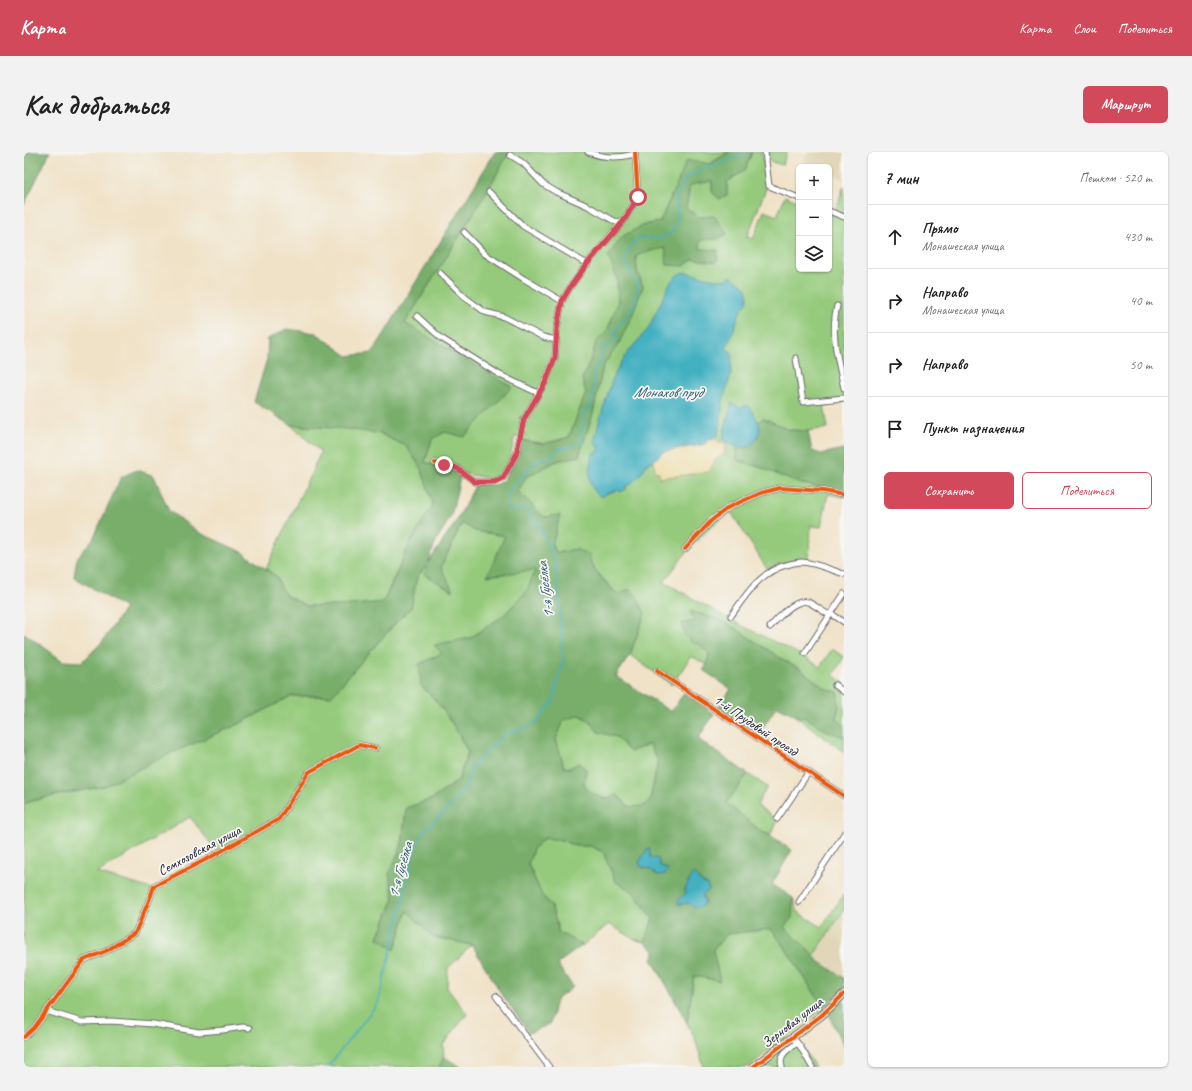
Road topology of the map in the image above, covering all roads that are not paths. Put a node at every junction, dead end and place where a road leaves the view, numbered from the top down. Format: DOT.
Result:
graph roads {
  1 [pos="588,152"];
  2 [pos="765,152"];
  3 [pos="635,153"];
  4 [pos="510,155"];
  5 [pos="489,192"];
  6 [pos="796,197"];
  7 [pos="832,212"];
  8 [pos="844,217"];
  9 [pos="624,221"];
  10 [pos="464,232"];
  11 [pos="587,264"];
  12 [pos="440,274"];
  13 [pos="562,301"];
  14 [pos="838,306"];
  15 [pos="417,316"];
  16 [pos="556,340"];
  17 [pos="796,358"];
  18 [pos="844,388"];
  19 [pos="538,393"];
  20 [pos="844,398"];
  21 [pos="435,463"];
  22 [pos="844,495"];
  23 [pos="685,548"];
  24 [pos="844,574"];
  25 [pos="844,594"];
  26 [pos="830,614"];
  27 [pos="731,616"];
  28 [pos="844,622"];
  29 [pos="770,627"];
  30 [pos="804,653"];
  31 [pos="657,671"];
  32 [pos="835,685"];
  33 [pos="844,692"];
  34 [pos="375,748"];
  35 [pos="808,773"];
  36 [pos="844,796"];
  37 [pos="777,819"];
  38 [pos="844,834"];
  39 [pos="798,902"];
  40 [pos="844,994"];
  41 [pos="496,996"];
  42 [pos="46,1011"];
  43 [pos="249,1028"];
  44 [pos="24,1036"];
  45 [pos="792,1037"];
  46 [pos="797,1043"];
  47 [pos="549,1067"];
  48 [pos="753,1067"];
  49 [pos="782,1067"];
  50 [pos="812,1067"];
  1 -- 3 [label="street"];
  2 -- 6 [label="street"];
  3 -- 9 [label="street"];
  4 -- 9 [label="street"];
  5 -- 11 [label="street"];
  7 -- 8 [label="street"];
  9 -- 11 [label="street"];
  10 -- 13 [label="street"];
  11 -- 13 [label="street"];
  12 -- 16 [label="street"];
  13 -- 16 [label="street"];
  14 -- 18 [label="street"];
  15 -- 19 [label="street"];
  16 -- 19 [label="street"];
  17 -- 20 [label="street"];
  19 -- 21 [label="street"];
  22 -- 23 [label="street"];
  24 -- 27 [label="street"];
  25 -- 26 [label="street"];
  26 -- 28 [label="street"];
  26 -- 29 [label="street"];
  26 -- 30 [label="street"];
  31 -- 35 [label="street, 1-й Прудовый проезд"];
  32 -- 33 [label="street"];
  34 -- 42 [label="street, Семхозовская улица"];
  35 -- 36 [label="street, 1-й Прудовый проезд"];
  35 -- 37 [label="street"];
  38 -- 39 [label="street"];
  40 -- 45 [label="street, Зерновая улица"];
  41 -- 47 [label="street"];
  42 -- 43 [label="street"];
  42 -- 44 [label="street, Семхозовская улица"];
  45 -- 46 [label="street"];
  45 -- 48 [label="street, Зерновая улица"];
  46 -- 49 [label="street"];
  46 -- 50 [label="street"];
}
